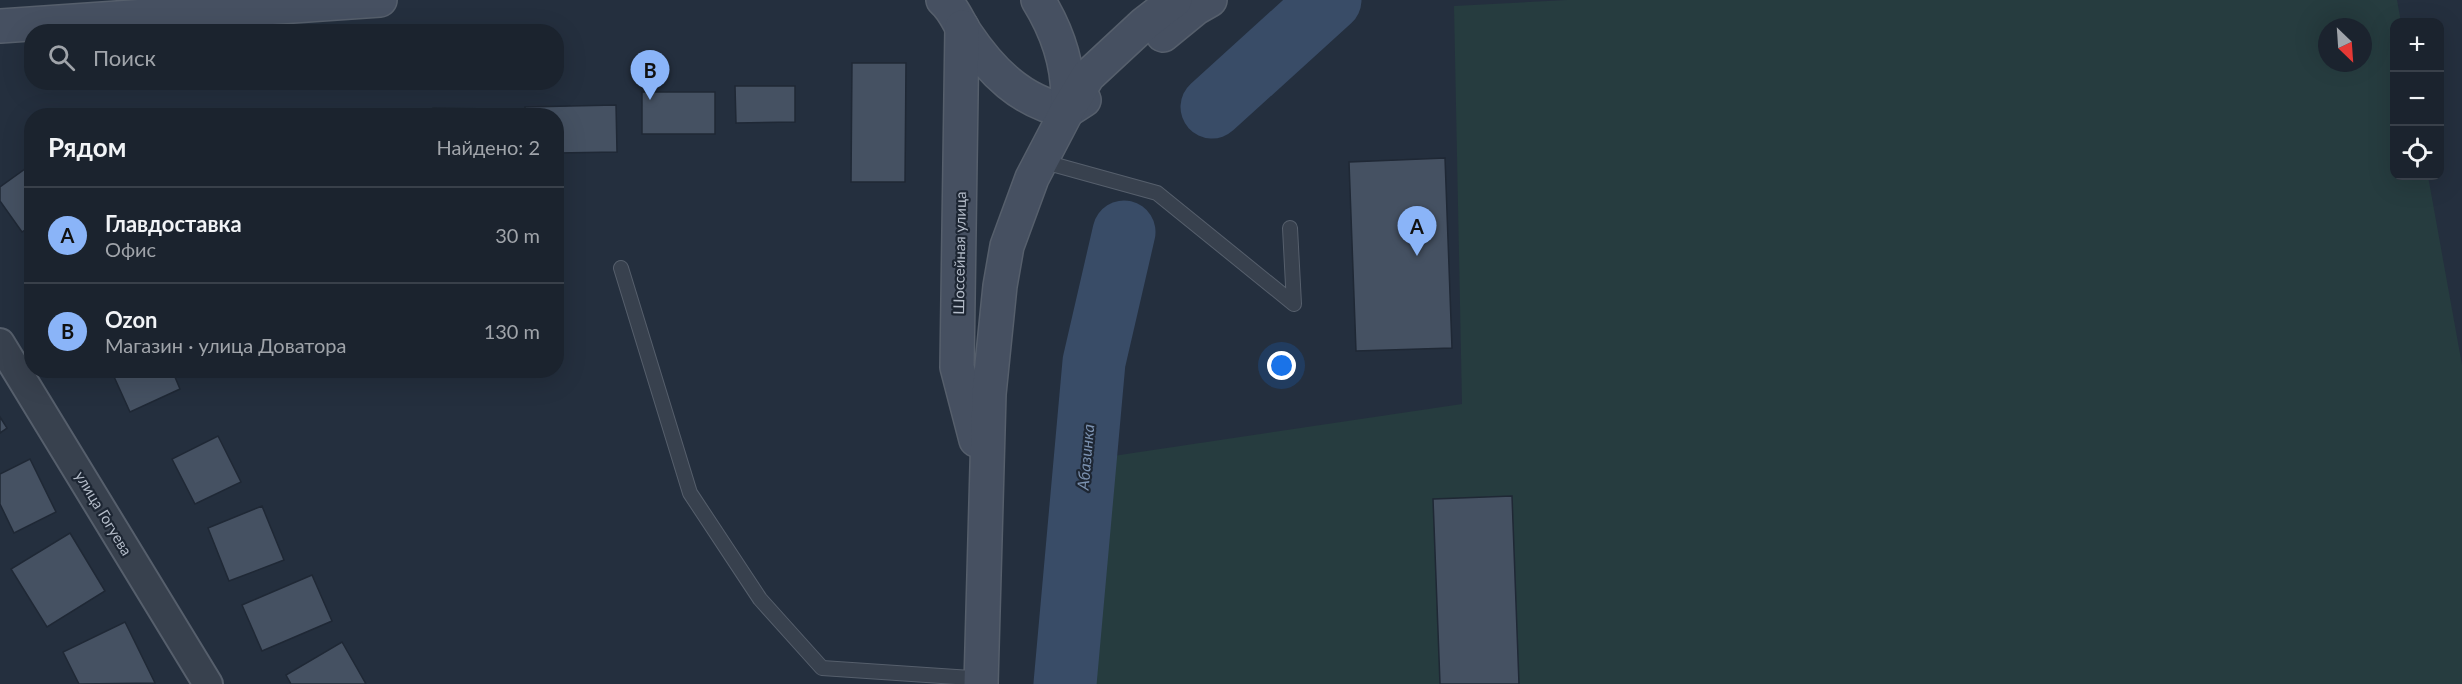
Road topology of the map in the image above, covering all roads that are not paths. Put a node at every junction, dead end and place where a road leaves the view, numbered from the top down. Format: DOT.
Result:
graph roads {
  1 [pos="380,0"];
  2 [pos="943,0"];
  3 [pos="1038,0"];
  4 [pos="1175,0"];
  5 [pos="1210,0"];
  6 [pos="24,24"];
  7 [pos="29,24"];
  8 [pos="0,26"];
  9 [pos="962,27"];
  10 [pos="1067,111"];
  11 [pos="1041,161"];
  12 [pos="1290,228"];
  13 [pos="621,268"];
  14 [pos="0,343"];
  15 [pos="985,475"];
  16 [pos="975,682"];
  17 [pos="208,684"];
  1 -- 7 [label="main road"];
  2 -- 9 [label="main road"];
  3 -- 10 [label="main road"];
  4 -- 10 [label="main road, Шоссейная улица"];
  5 -- 10 [label="main road"];
  6 -- 8 [label="main road"];
  9 -- 10 [label="main road"];
  9 -- 15 [label="main road, Шоссейная улица"];
  10 -- 11 [label="main road, Шоссейная улица"];
  11 -- 12 [label="lane"];
  11 -- 15 [label="main road, Шоссейная улица"];
  13 -- 16 [label="lane"];
  14 -- 17 [label="street, улица Гогуева"];
  15 -- 16 [label="main road, Шоссейная улица"];
}
